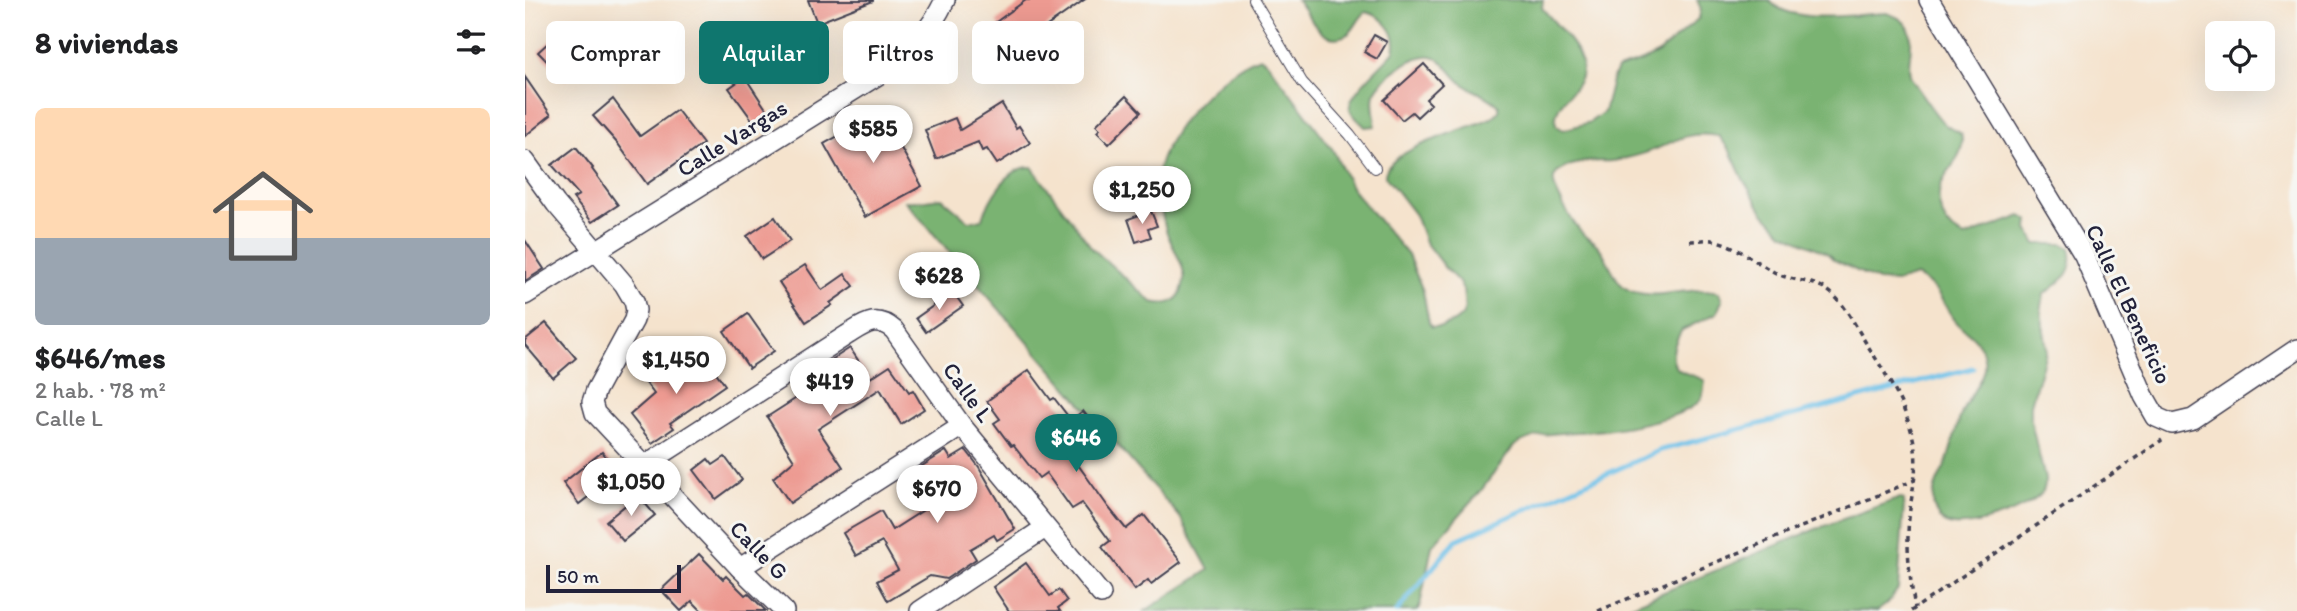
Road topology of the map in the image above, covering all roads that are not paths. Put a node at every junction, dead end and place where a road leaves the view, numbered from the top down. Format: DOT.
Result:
graph roads {
  1 [pos="945,0"];
  2 [pos="1252,0"];
  3 [pos="1929,0"];
  4 [pos="525,161"];
  5 [pos="1375,168"];
  6 [pos="597,252"];
  7 [pos="525,295"];
  8 [pos="2297,349"];
  9 [pos="963,426"];
  10 [pos="645,465"];
  11 [pos="1045,528"];
  12 [pos="740,568"];
  13 [pos="1101,594"];
  14 [pos="784,611"];
  15 [pos="920,611"];
  1 -- 6 [label="street, Calle Vargas"];
  2 -- 5 [label="lane"];
  3 -- 8 [label="street, Calle El Beneficio"];
  4 -- 6 [label="street"];
  6 -- 7 [label="street, Calle Vargas"];
  6 -- 10 [label="street, Calle G"];
  9 -- 10 [label="street, Calle L"];
  9 -- 11 [label="street, Calle L"];
  9 -- 12 [label="street"];
  10 -- 12 [label="street, Calle G"];
  11 -- 13 [label="street, Calle L"];
  11 -- 15 [label="street"];
  12 -- 14 [label="street, Calle G"];
}
